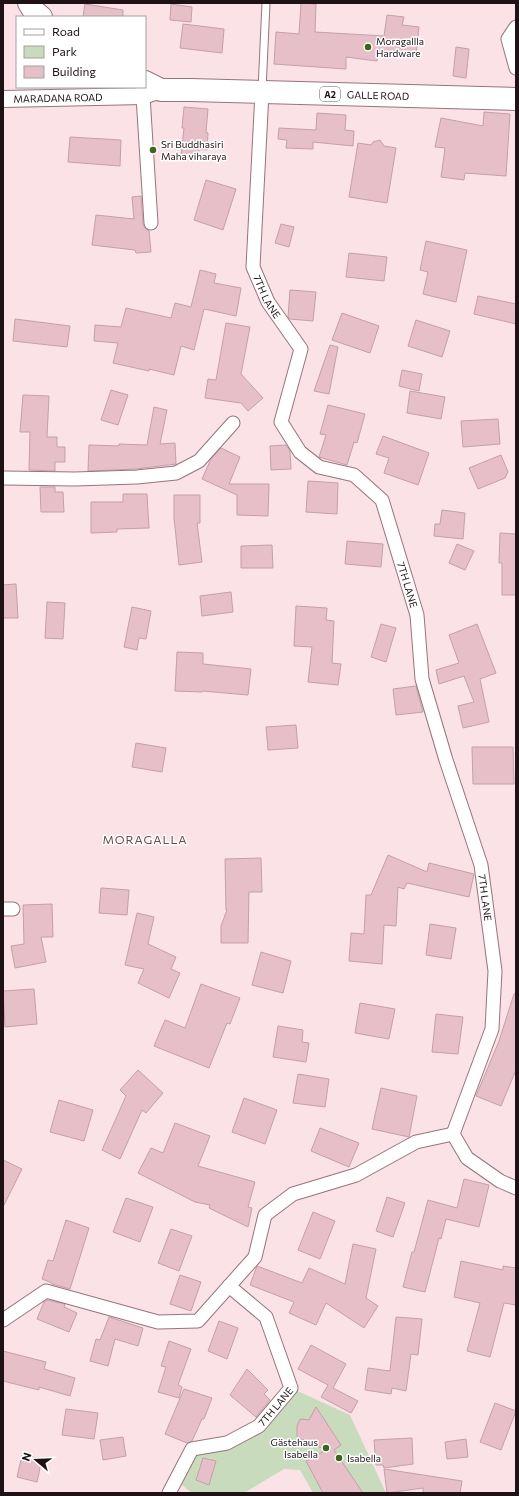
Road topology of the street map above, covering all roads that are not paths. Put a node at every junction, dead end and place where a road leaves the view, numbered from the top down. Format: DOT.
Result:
graph roads {
  1 [pos="29,3"];
  2 [pos="266,3"];
  3 [pos="40,16"];
  4 [pos="516,27"];
  5 [pos="516,68"];
  6 [pos="150,89"];
  7 [pos="262,92"];
  8 [pos="3,98"];
  9 [pos="516,98"];
  10 [pos="151,223"];
  11 [pos="233,422"];
  12 [pos="3,478"];
  13 [pos="453,1134"];
  14 [pos="516,1188"];
  15 [pos="229,1286"];
  16 [pos="3,1320"];
  17 [pos="170,1493"];
  1 -- 3 [label="highway"];
  2 -- 7 [label="lane"];
  4 -- 5 [label="street"];
  6 -- 7 [label="highway, GALLE ROAD / A2"];
  6 -- 8 [label="street, MARADANA ROAD"];
  6 -- 10 [label="street"];
  7 -- 9 [label="highway, GALLE ROAD / A2"];
  7 -- 13 [label="street, 7TH LANE"];
  11 -- 12 [label="street"];
  13 -- 14 [label="street"];
  13 -- 15 [label="street"];
  15 -- 16 [label="street"];
  15 -- 17 [label="street, 7TH LANE"];
}
